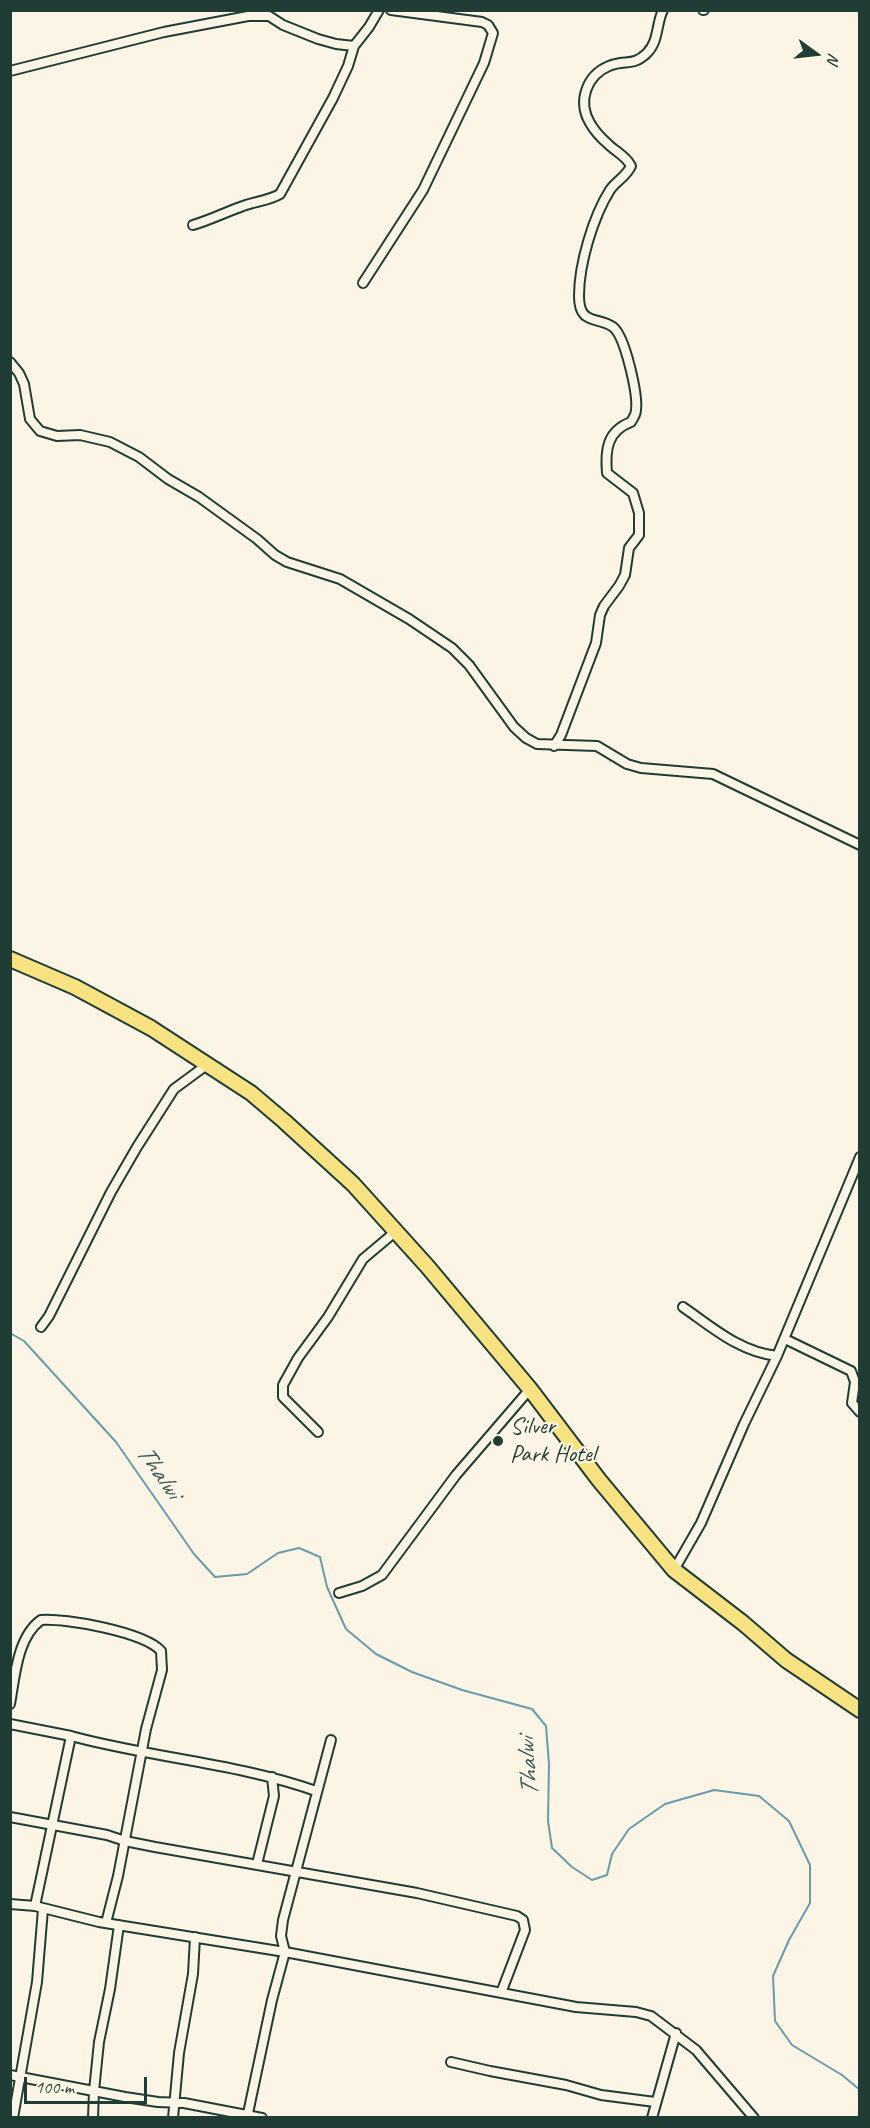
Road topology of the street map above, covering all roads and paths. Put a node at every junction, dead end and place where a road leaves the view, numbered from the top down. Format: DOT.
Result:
graph roads {
  1 [pos="271,10"];
  2 [pos="379,10"];
  3 [pos="391,10"];
  4 [pos="663,10"];
  5 [pos="263,16"];
  6 [pos="354,46"];
  7 [pos="10,71"];
  8 [pos="193,225"];
  9 [pos="363,284"];
  10 [pos="10,362"];
  11 [pos="554,746"];
  12 [pos="860,845"];
  13 [pos="10,959"];
  14 [pos="208,1064"];
  15 [pos="860,1157"];
  16 [pos="395,1232"];
  17 [pos="682,1307"];
  18 [pos="40,1327"];
  19 [pos="784,1339"];
  20 [pos="777,1356"];
  21 [pos="530,1389"];
  22 [pos="860,1412"];
  23 [pos="318,1432"];
  24 [pos="674,1570"];
  25 [pos="339,1593"];
  26 [pos="10,1704"];
  27 [pos="860,1710"];
  28 [pos="10,1724"];
  29 [pos="71,1736"];
  30 [pos="331,1740"];
  31 [pos="142,1752"];
  32 [pos="272,1777"];
  33 [pos="316,1791"];
  34 [pos="10,1817"];
  35 [pos="51,1825"];
  36 [pos="125,1841"];
  37 [pos="256,1864"];
  38 [pos="297,1872"];
  39 [pos="10,1904"];
  40 [pos="39,1908"];
  41 [pos="106,1923"];
  42 [pos="119,1925"];
  43 [pos="195,1937"];
  44 [pos="285,1952"];
  45 [pos="501,1993"];
  46 [pos="676,2033"];
  47 [pos="451,2062"];
  48 [pos="10,2075"];
  49 [pos="21,2077"];
  50 [pos="94,2091"];
  51 [pos="175,2102"];
  52 [pos="655,2102"];
  53 [pos="247,2116"];
  54 [pos="13,2118"];
  55 [pos="93,2118"];
  56 [pos="173,2118"];
  57 [pos="262,2118"];
  58 [pos="652,2118"];
  59 [pos="754,2118"];
  1 -- 5 [label="street"];
  2 -- 6 [label="street"];
  3 -- 9 [label="street"];
  4 -- 11 [label="street"];
  5 -- 6 [label="street"];
  5 -- 7 [label="street"];
  6 -- 8 [label="street"];
  10 -- 11 [label="street"];
  11 -- 12 [label="street"];
  13 -- 14 [label="highway"];
  14 -- 16 [label="highway"];
  14 -- 18 [label="street"];
  15 -- 19 [label="street"];
  16 -- 21 [label="highway"];
  16 -- 23 [label="street"];
  17 -- 20 [label="street"];
  19 -- 20 [label="street"];
  19 -- 22 [label="street"];
  20 -- 24 [label="street"];
  21 -- 24 [label="highway"];
  21 -- 25 [label="street"];
  24 -- 27 [label="highway"];
  26 -- 31 [label="street"];
  28 -- 29 [label="street"];
  29 -- 31 [label="street"];
  29 -- 35 [label="street"];
  30 -- 33 [label="street"];
  31 -- 32 [label="street"];
  31 -- 36 [label="street"];
  32 -- 33 [label="street"];
  32 -- 37 [label="street"];
  33 -- 38 [label="street"];
  34 -- 35 [label="street"];
  35 -- 36 [label="street"];
  35 -- 40 [label="street"];
  36 -- 37 [label="street"];
  36 -- 41 [label="street"];
  37 -- 38 [label="street"];
  38 -- 44 [label="street"];
  38 -- 45 [label="street"];
  39 -- 40 [label="street"];
  40 -- 41 [label="street"];
  40 -- 49 [label="street"];
  41 -- 42 [label="street"];
  42 -- 43 [label="street"];
  42 -- 50 [label="street"];
  43 -- 44 [label="street"];
  43 -- 51 [label="street"];
  44 -- 45 [label="street"];
  44 -- 53 [label="street"];
  45 -- 46 [label="street"];
  46 -- 52 [label="street"];
  46 -- 59 [label="street"];
  47 -- 52 [label="street"];
  48 -- 49 [label="street"];
  49 -- 50 [label="street"];
  49 -- 54 [label="street"];
  50 -- 51 [label="street"];
  50 -- 55 [label="street"];
  51 -- 53 [label="street"];
  51 -- 56 [label="street"];
  52 -- 58 [label="street"];
  53 -- 57 [label="street"];
}
